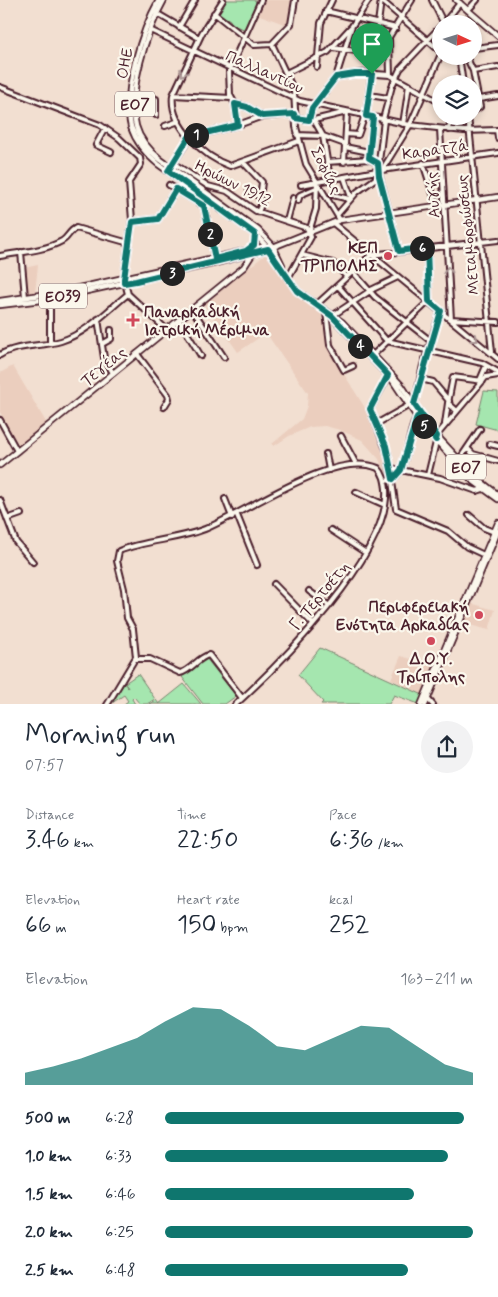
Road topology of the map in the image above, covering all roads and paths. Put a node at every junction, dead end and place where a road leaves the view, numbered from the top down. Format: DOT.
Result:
graph roads {
  1 [pos="159,0"];
  2 [pos="164,0"];
  3 [pos="195,0"];
  4 [pos="223,0"];
  5 [pos="261,0"];
  6 [pos="295,0"];
  7 [pos="332,0"];
  8 [pos="369,0"];
  9 [pos="381,0"];
  10 [pos="412,0"];
  11 [pos="432,0"];
  12 [pos="477,0"];
  13 [pos="460,1"];
  14 [pos="468,10"];
  15 [pos="326,11"];
  16 [pos="156,13"];
  17 [pos="214,13"];
  18 [pos="439,15"];
  19 [pos="450,15"];
  20 [pos="402,17"];
  21 [pos="356,19"];
  22 [pos="380,24"];
  23 [pos="352,26"];
  24 [pos="179,27"];
  25 [pos="147,28"];
  26 [pos="396,28"];
  27 [pos="432,35"];
  28 [pos="498,36"];
  29 [pos="199,38"];
  30 [pos="245,39"];
  31 [pos="388,39"];
  32 [pos="427,40"];
  33 [pos="272,44"];
  34 [pos="498,44"];
  35 [pos="432,45"];
  36 [pos="482,47"];
  37 [pos="333,48"];
  38 [pos="345,50"];
  39 [pos="193,51"];
  40 [pos="373,54"];
  41 [pos="316,58"];
  42 [pos="373,63"];
  43 [pos="436,65"];
  44 [pos="471,65"];
  45 [pos="317,67"];
  46 [pos="498,67"];
  47 [pos="229,69"];
  48 [pos="474,71"];
  49 [pos="286,74"];
  50 [pos="372,74"];
  51 [pos="474,75"];
  52 [pos="390,76"];
  53 [pos="336,77"];
  54 [pos="396,78"];
  55 [pos="409,86"];
  56 [pos="0,87"];
  57 [pos="424,94"];
  58 [pos="173,95"];
  59 [pos="370,95"];
  60 [pos="498,96"];
  61 [pos="231,98"];
  62 [pos="388,98"];
  63 [pos="432,98"];
  64 [pos="482,98"];
  65 [pos="135,99"];
  66 [pos="295,99"];
  67 [pos="235,104"];
  68 [pos="314,104"];
  69 [pos="348,112"];
  70 [pos="156,115"];
  71 [pos="262,116"];
  72 [pos="295,116"];
  73 [pos="366,116"];
  74 [pos="373,117"];
  75 [pos="309,120"];
  76 [pos="314,120"];
  77 [pos="384,120"];
  78 [pos="179,121"];
  79 [pos="403,124"];
  80 [pos="238,125"];
  81 [pos="410,125"];
  82 [pos="449,125"];
  83 [pos="469,125"];
  84 [pos="165,126"];
  85 [pos="105,128"];
  86 [pos="440,129"];
  87 [pos="449,130"];
  88 [pos="498,130"];
  89 [pos="470,131"];
  90 [pos="346,134"];
  91 [pos="297,135"];
  92 [pos="323,136"];
  93 [pos="188,138"];
  94 [pos="498,138"];
  95 [pos="299,141"];
  96 [pos="345,145"];
  97 [pos="111,152"];
  98 [pos="369,152"];
  99 [pos="498,153"];
  100 [pos="472,156"];
  101 [pos="369,159"];
  102 [pos="442,160"];
  103 [pos="243,162"];
  104 [pos="327,162"];
  105 [pos="344,162"];
  106 [pos="378,163"];
  107 [pos="423,163"];
  108 [pos="170,167"];
  109 [pos="380,170"];
  110 [pos="379,176"];
  111 [pos="344,177"];
  112 [pos="330,179"];
  113 [pos="317,182"];
  114 [pos="170,185"];
  115 [pos="301,185"];
  116 [pos="316,188"];
  117 [pos="176,189"];
  118 [pos="249,191"];
  119 [pos="332,195"];
  120 [pos="260,197"];
  121 [pos="498,197"];
  122 [pos="293,198"];
  123 [pos="350,198"];
  124 [pos="476,200"];
  125 [pos="298,201"];
  126 [pos="445,205"];
  127 [pos="437,206"];
  128 [pos="258,212"];
  129 [pos="390,213"];
  130 [pos="337,214"];
  131 [pos="340,220"];
  132 [pos="287,221"];
  133 [pos="132,222"];
  134 [pos="333,223"];
  135 [pos="309,232"];
  136 [pos="255,234"];
  137 [pos="498,240"];
  138 [pos="480,242"];
  139 [pos="130,243"];
  140 [pos="447,246"];
  141 [pos="269,247"];
  142 [pos="427,247"];
  143 [pos="246,251"];
  144 [pos="399,251"];
  145 [pos="21,252"];
  146 [pos="253,253"];
  147 [pos="302,255"];
  148 [pos="371,255"];
  149 [pos="0,256"];
  150 [pos="240,257"];
  151 [pos="216,261"];
  152 [pos="244,267"];
  153 [pos="353,272"];
  154 [pos="347,277"];
  155 [pos="288,278"];
  156 [pos="398,278"];
  157 [pos="124,281"];
  158 [pos="338,286"];
  159 [pos="370,291"];
  160 [pos="128,294"];
  161 [pos="25,297"];
  162 [pos="50,299"];
  163 [pos="0,300"];
  164 [pos="429,301"];
  165 [pos="352,303"];
  166 [pos="0,305"];
  167 [pos="316,306"];
  168 [pos="192,309"];
  169 [pos="441,311"];
  170 [pos="326,312"];
  171 [pos="332,316"];
  172 [pos="98,319"];
  173 [pos="451,319"];
  174 [pos="179,320"];
  175 [pos="407,322"];
  176 [pos="489,322"];
  177 [pos="498,322"];
  178 [pos="111,330"];
  179 [pos="167,330"];
  180 [pos="387,341"];
  181 [pos="432,342"];
  182 [pos="50,343"];
  183 [pos="102,344"];
  184 [pos="428,352"];
  185 [pos="492,352"];
  186 [pos="137,354"];
  187 [pos="0,355"];
  188 [pos="201,356"];
  189 [pos="372,356"];
  190 [pos="224,357"];
  191 [pos="498,359"];
  192 [pos="353,366"];
  193 [pos="486,366"];
  194 [pos="113,373"];
  195 [pos="498,374"];
  196 [pos="388,375"];
  197 [pos="421,379"];
  198 [pos="482,381"];
  199 [pos="449,402"];
  200 [pos="412,405"];
  201 [pos="164,407"];
  202 [pos="457,412"];
  203 [pos="418,416"];
  204 [pos="0,420"];
  205 [pos="376,424"];
  206 [pos="444,426"];
  207 [pos="480,428"];
  208 [pos="341,436"];
  209 [pos="436,438"];
  210 [pos="490,444"];
  211 [pos="498,446"];
  212 [pos="468,449"];
  213 [pos="17,451"];
  214 [pos="326,454"];
  215 [pos="460,460"];
  216 [pos="498,461"];
  217 [pos="356,464"];
  218 [pos="0,465"];
  219 [pos="391,468"];
  220 [pos="329,470"];
  221 [pos="401,470"];
  222 [pos="428,475"];
  223 [pos="393,479"];
  224 [pos="385,481"];
  225 [pos="483,489"];
  226 [pos="356,492"];
  227 [pos="498,495"];
  228 [pos="225,499"];
  229 [pos="0,500"];
  230 [pos="498,501"];
  231 [pos="385,505"];
  232 [pos="21,514"];
  233 [pos="237,515"];
  234 [pos="469,515"];
  235 [pos="232,518"];
  236 [pos="7,519"];
  237 [pos="498,523"];
  238 [pos="331,530"];
  239 [pos="496,532"];
  240 [pos="366,553"];
  241 [pos="484,555"];
  242 [pos="33,562"];
  243 [pos="256,565"];
  244 [pos="274,584"];
  245 [pos="309,591"];
  246 [pos="328,605"];
  247 [pos="312,623"];
  248 [pos="136,659"];
  249 [pos="426,697"];
  250 [pos="242,698"];
  251 [pos="107,704"];
  252 [pos="235,704"];
  253 [pos="423,704"];
  254 [pos="433,704"];
  1 -- 25 [label="main road, ΟΗΕ / ΕΟ7"];
  2 -- 16 [label="main road, ΟΗΕ / ΕΟ7"];
  3 -- 24 [label="street"];
  4 -- 17 [label="street"];
  5 -- 30 [label="street"];
  6 -- 33 [label="street"];
  7 -- 15 [label="street"];
  8 -- 21 [label="street"];
  9 -- 20 [label="street"];
  9 -- 22 [label="street"];
  10 -- 20 [label="street"];
  11 -- 18 [label="street"];
  12 -- 14 [label="street"];
  13 -- 14 [label="main road"];
  13 -- 19 [label="street"];
  14 -- 28 [label="main road"];
  15 -- 21 [label="street"];
  15 -- 41 [label="street"];
  16 -- 24 [label="street"];
  16 -- 25 [label="main road, ΟΗΕ / ΕΟ7"];
  17 -- 29 [label="street"];
  17 -- 30 [label="street"];
  20 -- 26 [label="street"];
  20 -- 32 [label="street"];
  21 -- 22 [label="street"];
  21 -- 23 [label="street"];
  22 -- 26 [label="street"];
  22 -- 40 [label="street"];
  23 -- 37 [label="street"];
  23 -- 38 [label="street"];
  24 -- 29 [label="street"];
  25 -- 39 [label="street, Παλλαντίου"];
  25 -- 65 [label="main road, ΟΗΕ / ΕΟ7"];
  25 -- 108 [label="main road, ΟΗΕ / ΕΟ7"];
  26 -- 31 [label="street"];
  27 -- 32 [label="street"];
  29 -- 39 [label="street"];
  30 -- 33 [label="street"];
  30 -- 47 [label="street"];
  31 -- 42 [label="street"];
  31 -- 52 [label="street"];
  32 -- 35 [label="street"];
  32 -- 54 [label="street"];
  33 -- 49 [label="street, Σοφίας"];
  34 -- 36 [label="street"];
  37 -- 38 [label="street"];
  37 -- 41 [label="street"];
  38 -- 40 [label="street"];
  38 -- 53 [label="street"];
  39 -- 47 [label="street, Παλλαντίου"];
  39 -- 58 [label="street, one-way"];
  40 -- 42 [label="street"];
  41 -- 45 [label="street"];
  41 -- 49 [label="street"];
  42 -- 50 [label="street"];
  43 -- 57 [label="street"];
  44 -- 48 [label="street"];
  46 -- 48 [label="street"];
  47 -- 61 [label="street"];
  47 -- 66 [label="street, Παλλαντίου"];
  48 -- 51 [label="street"];
  49 -- 66 [label="street, Σοφίας"];
  50 -- 52 [label="street"];
  50 -- 53 [label="street"];
  50 -- 59 [label="street"];
  52 -- 54 [label="street"];
  53 -- 68 [label="street"];
  54 -- 55 [label="street"];
  54 -- 62 [label="street"];
  55 -- 57 [label="street"];
  55 -- 79 [label="street"];
  56 -- 85 [label="street"];
  57 -- 63 [label="street"];
  57 -- 81 [label="street"];
  58 -- 61 [label="street"];
  58 -- 78 [label="street"];
  59 -- 62 [label="street"];
  59 -- 73 [label="street"];
  60 -- 64 [label="street"];
  61 -- 67 [label="street"];
  62 -- 77 [label="street"];
  65 -- 70 [label="street"];
  65 -- 108 [label="main road, ΟΗΕ / ΕΟ7"];
  66 -- 68 [label="street, Παλλαντίου"];
  66 -- 72 [label="street, Σοφίας"];
  67 -- 71 [label="street"];
  67 -- 80 [label="street"];
  68 -- 69 [label="street, Παλλαντίου"];
  68 -- 75 [label="street"];
  69 -- 73 [label="street, Παλλαντίου"];
  69 -- 76 [label="street"];
  69 -- 90 [label="street"];
  71 -- 72 [label="street"];
  71 -- 80 [label="street"];
  72 -- 75 [label="street"];
  72 -- 91 [label="street, Σοφίας"];
  73 -- 74 [label="street, Παλλαντίου"];
  73 -- 90 [label="street"];
  74 -- 77 [label="street, Παλλαντίου"];
  74 -- 98 [label="street"];
  75 -- 76 [label="street"];
  76 -- 92 [label="street"];
  77 -- 79 [label="street, Παλλαντίου"];
  77 -- 106 [label="street"];
  78 -- 84 [label="street"];
  78 -- 93 [label="street"];
  79 -- 81 [label="street, Παλλαντίου"];
  80 -- 93 [label="street"];
  81 -- 86 [label="street, Παλλαντίου"];
  81 -- 109 [label="street"];
  82 -- 87 [label="street"];
  83 -- 89 [label="street, Μεταμορφώσεως"];
  85 -- 97 [label="street"];
  85 -- 133 [label="street"];
  86 -- 87 [label="street, Παλλαντίου"];
  86 -- 102 [label="street, Αυγής"];
  87 -- 89 [label="street, Παλλαντίου"];
  88 -- 89 [label="street, Παλλαντίου"];
  88 -- 94 [label="street"];
  89 -- 100 [label="street, Μεταμορφώσεως"];
  90 -- 96 [label="street"];
  91 -- 92 [label="street"];
  91 -- 95 [label="street, Σοφίας"];
  92 -- 96 [label="street"];
  92 -- 104 [label="street"];
  93 -- 103 [label="street"];
  93 -- 108 [label="street"];
  95 -- 103 [label="street"];
  95 -- 113 [label="street, Σοφίας"];
  96 -- 98 [label="street"];
  96 -- 105 [label="street"];
  98 -- 101 [label="street"];
  99 -- 100 [label="street, Καρατζά"];
  100 -- 102 [label="street, Καρατζά"];
  100 -- 124 [label="street, Μεταμορφώσεως"];
  101 -- 105 [label="street"];
  101 -- 106 [label="street"];
  102 -- 107 [label="street, Καρατζά"];
  102 -- 126 [label="street, Αυγής"];
  103 -- 120 [label="street"];
  104 -- 105 [label="street"];
  104 -- 112 [label="street"];
  106 -- 109 [label="street"];
  107 -- 109 [label="street, Καρατζά"];
  107 -- 127 [label="street"];
  108 -- 128 [label="street, Ηρώων 1912"];
  108 -- 136 [label="main road, ΟΗΕ / ΕΟ7"];
  108 -- 141 [label="main road, ΟΗΕ / ΕΟ7"];
  109 -- 110 [label="street"];
  109 -- 111 [label="street, Καρατζά"];
  110 -- 123 [label="street"];
  110 -- 129 [label="street"];
  111 -- 112 [label="street, Καρατζά"];
  111 -- 123 [label="street"];
  112 -- 113 [label="street, Καρατζά"];
  113 -- 115 [label="street, Καρατζά"];
  113 -- 116 [label="street"];
  113 -- 130 [label="street, Σοφίας"];
  114 -- 117 [label="street"];
  116 -- 125 [label="street"];
  116 -- 135 [label="street"];
  117 -- 133 [label="street"];
  117 -- 151 [label="street"];
  118 -- 120 [label="street"];
  119 -- 123 [label="street"];
  120 -- 128 [label="street"];
  121 -- 124 [label="main road, ΕΟ39"];
  122 -- 132 [label="street"];
  123 -- 130 [label="street"];
  124 -- 126 [label="main road, ΕΟ39"];
  124 -- 138 [label="street, Μεταμορφώσεως"];
  126 -- 127 [label="main road, ΕΟ39"];
  126 -- 140 [label="street, Αυγής"];
  127 -- 129 [label="main road, ΕΟ39"];
  128 -- 132 [label="street, Ηρώων 1912"];
  129 -- 131 [label="main road, ΕΟ39"];
  129 -- 144 [label="street"];
  130 -- 131 [label="street, Σοφίας"];
  131 -- 134 [label="main road, ΕΟ39"];
  132 -- 135 [label="street, Ηρώων 1912"];
  133 -- 139 [label="street"];
  134 -- 135 [label="main road, ΕΟ39"];
  134 -- 148 [label="street"];
  135 -- 141 [label="main road, ΕΟ39"];
  135 -- 147 [label="street"];
  136 -- 141 [label="main road, ΟΗΕ / ΕΟ7"];
  136 -- 143 [label="main road"];
  137 -- 138 [label="street"];
  138 -- 140 [label="street"];
  138 -- 176 [label="street, Μεταμορφώσεως"];
  139 -- 145 [label="street"];
  139 -- 157 [label="street"];
  140 -- 142 [label="street"];
  173 -- 140 [label="street, Αυγής, one-way"];
  141 -- 143 [label="main road, ΕΟ39"];
  141 -- 146 [label="main road, ΕΟ39"];
  141 -- 155 [label="main road, ΕΟ7"];
  142 -- 144 [label="street"];
  142 -- 164 [label="street"];
  143 -- 151 [label="main road, ΕΟ39"];
  144 -- 148 [label="street"];
  145 -- 149 [label="street"];
  145 -- 161 [label="street"];
  146 -- 150 [label="main road, ΕΟ39"];
  146 -- 152 [label="main road, Τεγέας"];
  147 -- 154 [label="street"];
  147 -- 155 [label="street"];
  148 -- 153 [label="street"];
  148 -- 156 [label="street"];
  150 -- 151 [label="main road, ΕΟ39"];
  150 -- 152 [label="main road"];
  151 -- 157 [label="main road, ΕΟ39"];
  152 -- 168 [label="main road, Τεγέας"];
  153 -- 154 [label="street"];
  153 -- 159 [label="street"];
  154 -- 158 [label="street"];
  155 -- 167 [label="main road, ΕΟ7"];
  156 -- 159 [label="street"];
  156 -- 164 [label="street"];
  157 -- 160 [label="street"];
  157 -- 161 [label="main road, ΕΟ39"];
  157 -- 162 [label="main road, ΕΟ39"];
  158 -- 165 [label="street"];
  158 -- 167 [label="street"];
  159 -- 165 [label="street"];
  159 -- 175 [label="street"];
  160 -- 172 [label="street"];
  160 -- 179 [label="street"];
  161 -- 163 [label="main road, ΕΟ39"];
  162 -- 166 [label="main road, ΕΟ39"];
  162 -- 182 [label="street"];
  164 -- 169 [label="street"];
  164 -- 175 [label="street"];
  165 -- 171 [label="street"];
  165 -- 180 [label="street"];
  167 -- 170 [label="main road, ΕΟ7"];
  168 -- 174 [label="main road, Τεγέας"];
  168 -- 190 [label="street"];
  169 -- 173 [label="street"];
  169 -- 181 [label="street"];
  170 -- 171 [label="main road, ΕΟ7"];
  170 -- 192 [label="street"];
  171 -- 189 [label="main road, ΕΟ7"];
  172 -- 182 [label="street"];
  172 -- 183 [label="street"];
  173 -- 176 [label="street"];
  173 -- 185 [label="street, one-way"];
  174 -- 179 [label="main road, Τεγέας"];
  174 -- 188 [label="street"];
  175 -- 180 [label="street"];
  175 -- 181 [label="street"];
  176 -- 177 [label="street"];
  176 -- 185 [label="street, Μεταμορφώσεως"];
  178 -- 183 [label="street"];
  179 -- 186 [label="main road, Τεγέας"];
  180 -- 184 [label="street"];
  180 -- 189 [label="street"];
  181 -- 184 [label="street"];
  182 -- 187 [label="street"];
  183 -- 194 [label="street"];
  184 -- 193 [label="street"];
  184 -- 197 [label="street"];
  185 -- 191 [label="street"];
  186 -- 194 [label="main road, Τεγέας"];
  186 -- 201 [label="street"];
  189 -- 196 [label="main road, ΕΟ7"];
  189 -- 200 [label="main road, ΕΟ7"];
  193 -- 195 [label="street"];
  193 -- 198 [label="street"];
  194 -- 213 [label="main road, Τεγέας"];
  195 -- 198 [label="street"];
  196 -- 200 [label="main road, ΕΟ7"];
  196 -- 205 [label="street"];
  197 -- 199 [label="street"];
  197 -- 200 [label="street"];
  198 -- 199 [label="street"];
  198 -- 202 [label="street"];
  199 -- 202 [label="street"];
  199 -- 206 [label="street"];
  200 -- 203 [label="main road, ΕΟ7"];
  200 -- 205 [label="street"];
  202 -- 206 [label="street"];
  203 -- 209 [label="main road, ΕΟ7"];
  203 -- 221 [label="street"];
  204 -- 213 [label="street"];
  205 -- 219 [label="street"];
  206 -- 209 [label="street"];
  207 -- 212 [label="street"];
  208 -- 217 [label="street"];
  209 -- 215 [label="main road, ΕΟ7"];
  209 -- 222 [label="street"];
  209 -- 225 [label="main road, ΕΟ7"];
  210 -- 211 [label="street"];
  212 -- 215 [label="street"];
  212 -- 216 [label="street"];
  213 -- 218 [label="main road, Τεγέας"];
  214 -- 220 [label="street"];
  215 -- 227 [label="main road, ΕΟ7"];
  217 -- 220 [label="street"];
  217 -- 224 [label="street"];
  219 -- 221 [label="street"];
  219 -- 223 [label="street"];
  220 -- 233 [label="street"];
  221 -- 222 [label="street"];
  221 -- 223 [label="street"];
  222 -- 225 [label="street"];
  223 -- 224 [label="street"];
  223 -- 241 [label="street"];
  224 -- 231 [label="street, Γ. Τερτσέτη"];
  225 -- 230 [label="main road, ΕΟ7"];
  226 -- 231 [label="street"];
  228 -- 235 [label="street"];
  229 -- 236 [label="street"];
  231 -- 240 [label="street, Γ. Τερτσέτη"];
  232 -- 236 [label="street"];
  233 -- 235 [label="street"];
  233 -- 243 [label="street"];
  234 -- 239 [label="street"];
  235 -- 248 [label="street"];
  236 -- 242 [label="street"];
  237 -- 239 [label="main road"];
  238 -- 240 [label="street"];
  239 -- 241 [label="main road"];
  239 -- 249 [label="main road"];
  240 -- 246 [label="street, Γ. Τερτσέτη"];
  241 -- 249 [label="main road"];
  244 -- 247 [label="street"];
  245 -- 246 [label="street"];
  246 -- 247 [label="street, Γ. Τερτσέτη"];
  247 -- 250 [label="street, Γ. Τερτσέτη"];
  248 -- 250 [label="street"];
  248 -- 251 [label="street"];
  249 -- 253 [label="main road"];
  249 -- 254 [label="street"];
  250 -- 252 [label="street, Γ. Τερτσέτη"];
}
